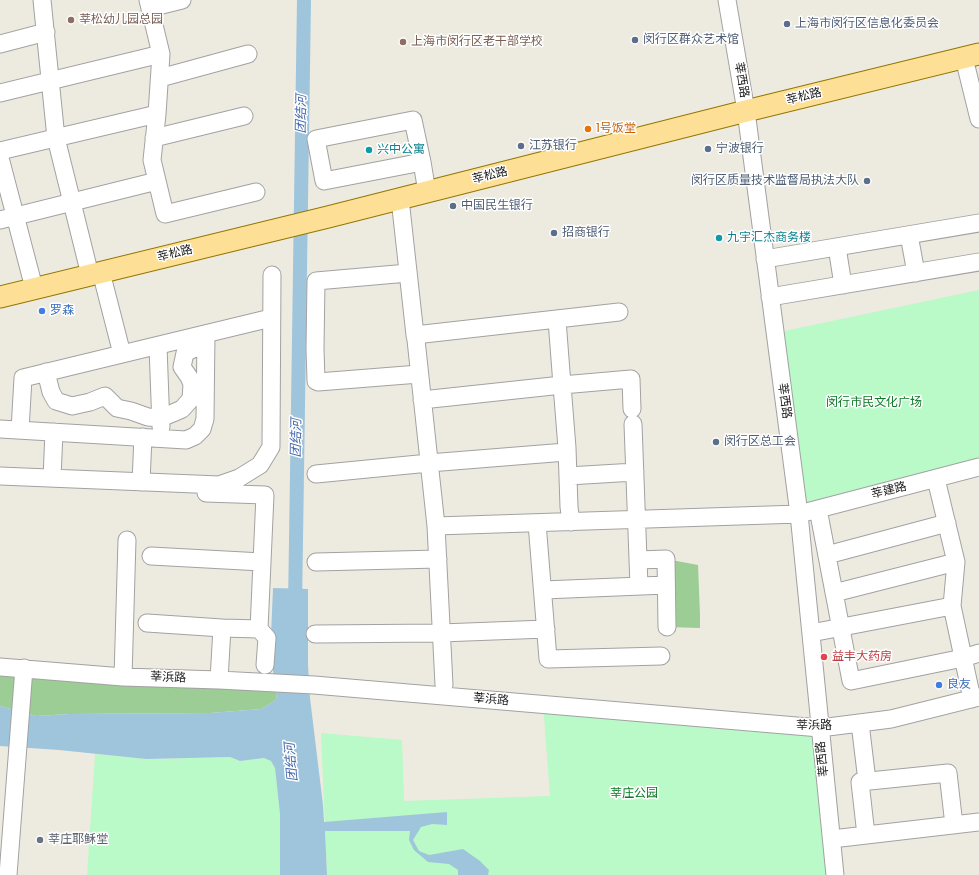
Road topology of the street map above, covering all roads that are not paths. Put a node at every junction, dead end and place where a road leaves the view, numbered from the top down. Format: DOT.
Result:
graph roads {
  1 [pos="42,0"];
  2 [pos="182,0"];
  3 [pos="727,0"];
  4 [pos="149,4"];
  5 [pos="46,32"];
  6 [pos="0,44"];
  7 [pos="161,54"];
  8 [pos="248,54"];
  9 [pos="971,56"];
  10 [pos="160,78"];
  11 [pos="50,81"];
  12 [pos="0,93"];
  13 [pos="746,111"];
  14 [pos="157,114"];
  15 [pos="244,116"];
  16 [pos="979,119"];
  17 [pos="56,138"];
  18 [pos="154,138"];
  19 [pos="0,151"];
  20 [pos="0,158"];
  21 [pos="422,162"];
  22 [pos="157,181"];
  23 [pos="256,192"];
  24 [pos="427,192"];
  25 [pos="400,199"];
  26 [pos="72,202"];
  27 [pos="8,218"];
  28 [pos="979,223"];
  29 [pos="909,235"];
  30 [pos="837,247"];
  31 [pos="766,259"];
  32 [pos="979,262"];
  33 [pos="96,273"];
  34 [pos="408,273"];
  35 [pos="916,273"];
  36 [pos="272,275"];
  37 [pos="843,285"];
  38 [pos="34,288"];
  39 [pos="0,297"];
  40 [pos="770,297"];
  41 [pos="619,312"];
  42 [pos="271,318"];
  43 [pos="557,320"];
  44 [pos="415,335"];
  45 [pos="206,340"];
  46 [pos="158,346"];
  47 [pos="122,354"];
  48 [pos="46,372"];
  49 [pos="419,374"];
  50 [pos="562,385"];
  51 [pos="422,400"];
  52 [pos="161,418"];
  53 [pos="0,429"];
  54 [pos="20,430"];
  55 [pos="54,432"];
  56 [pos="143,437"];
  57 [pos="162,438"];
  58 [pos="566,452"];
  59 [pos="429,463"];
  60 [pos="979,467"];
  61 [pos="635,472"];
  62 [pos="316,474"];
  63 [pos="0,476"];
  64 [pos="568,476"];
  65 [pos="52,478"];
  66 [pos="936,479"];
  67 [pos="141,482"];
  68 [pos="158,492"];
  69 [pos="818,509"];
  70 [pos="799,514"];
  71 [pos="637,519"];
  72 [pos="571,522"];
  73 [pos="537,523"];
  74 [pos="947,523"];
  75 [pos="436,526"];
  76 [pos="127,540"];
  77 [pos="827,555"];
  78 [pos="151,556"];
  79 [pos="438,559"];
  80 [pos="638,560"];
  81 [pos="262,562"];
  82 [pos="316,562"];
  83 [pos="956,562"];
  84 [pos="666,585"];
  85 [pos="639,586"];
  86 [pos="543,590"];
  87 [pos="834,593"];
  88 [pos="952,606"];
  89 [pos="147,623"];
  90 [pos="667,627"];
  91 [pos="841,627"];
  92 [pos="222,628"];
  93 [pos="259,629"];
  94 [pos="546,629"];
  95 [pos="441,633"];
  96 [pos="811,633"];
  97 [pos="316,634"];
  98 [pos="971,655"];
  99 [pos="661,656"];
  100 [pos="265,665"];
  101 [pos="0,667"];
  102 [pos="24,668"];
  103 [pos="122,677"];
  104 [pos="219,680"];
  105 [pos="444,685"];
  106 [pos="976,698"];
  107 [pos="860,723"];
  108 [pos="820,728"];
  109 [pos="867,781"];
  110 [pos="979,822"];
  111 [pos="954,825"];
  112 [pos="866,835"];
  113 [pos="832,839"];
  114 [pos="8,875"];
  115 [pos="835,875"];
  1 -- 5 [label="street"];
  2 -- 4 [label="street"];
  3 -- 13 [label="street, 莘西路"];
  4 -- 7 [label="street"];
  5 -- 6 [label="street"];
  5 -- 11 [label="street"];
  7 -- 10 [label="street"];
  7 -- 11 [label="street"];
  8 -- 10 [label="street"];
  9 -- 13 [label="main road, 莘松路"];
  9 -- 16 [label="street"];
  10 -- 14 [label="street"];
  11 -- 12 [label="street"];
  11 -- 17 [label="street"];
  13 -- 24 [label="main road, 莘松路"];
  13 -- 31 [label="street, 莘西路"];
  14 -- 17 [label="street"];
  14 -- 18 [label="street"];
  15 -- 18 [label="street"];
  17 -- 19 [label="street"];
  17 -- 26 [label="street"];
  18 -- 22 [label="street"];
  20 -- 27 [label="street"];
  21 -- 21 [label="street"];
  21 -- 24 [label="street"];
  22 -- 23 [label="street"];
  22 -- 26 [label="street"];
  24 -- 25 [label="main road, 莘松路"];
  25 -- 33 [label="main road, 莘松路"];
  25 -- 34 [label="street"];
  26 -- 27 [label="street"];
  26 -- 33 [label="street"];
  27 -- 38 [label="street"];
  28 -- 29 [label="street"];
  29 -- 30 [label="street"];
  29 -- 35 [label="street"];
  30 -- 31 [label="street"];
  30 -- 37 [label="street"];
  31 -- 40 [label="street, 莘西路"];
  32 -- 35 [label="street"];
  33 -- 38 [label="main road, 莘松路"];
  33 -- 47 [label="street"];
  34 -- 44 [label="street"];
  34 -- 49 [label="street"];
  35 -- 37 [label="street"];
  36 -- 42 [label="street"];
  37 -- 40 [label="street"];
  38 -- 39 [label="main road, 莘松路"];
  40 -- 70 [label="street, 莘西路"];
  41 -- 43 [label="street"];
  42 -- 45 [label="street"];
  42 -- 67 [label="street"];
  43 -- 44 [label="street"];
  43 -- 50 [label="street"];
  44 -- 49 [label="street"];
  45 -- 46 [label="street"];
  45 -- 52 [label="street"];
  45 -- 57 [label="street"];
  46 -- 47 [label="street"];
  46 -- 52 [label="street"];
  47 -- 48 [label="street"];
  48 -- 52 [label="street"];
  48 -- 54 [label="street"];
  49 -- 51 [label="street"];
  50 -- 51 [label="street"];
  50 -- 58 [label="street"];
  50 -- 61 [label="street"];
  51 -- 59 [label="street"];
  52 -- 57 [label="street"];
  53 -- 54 [label="street"];
  54 -- 55 [label="street"];
  55 -- 56 [label="street"];
  55 -- 65 [label="street"];
  56 -- 57 [label="street"];
  56 -- 67 [label="street"];
  58 -- 59 [label="street"];
  58 -- 64 [label="street"];
  59 -- 62 [label="street"];
  59 -- 75 [label="street"];
  60 -- 66 [label="street, 莘建路"];
  61 -- 64 [label="street"];
  61 -- 71 [label="street"];
  63 -- 65 [label="street"];
  64 -- 72 [label="street"];
  65 -- 67 [label="street"];
  66 -- 69 [label="street, 莘建路"];
  66 -- 74 [label="street"];
  68 -- 81 [label="street"];
  69 -- 70 [label="street, 莘建路"];
  69 -- 77 [label="street"];
  70 -- 71 [label="street, 莘建路"];
  70 -- 96 [label="street, 莘西路"];
  71 -- 72 [label="street, 莘建路"];
  71 -- 80 [label="street"];
  72 -- 73 [label="street, 莘建路"];
  73 -- 75 [label="street, 莘建路"];
  73 -- 86 [label="street"];
  74 -- 77 [label="street"];
  74 -- 83 [label="street"];
  75 -- 79 [label="street"];
  76 -- 103 [label="street"];
  77 -- 87 [label="street"];
  78 -- 81 [label="street"];
  79 -- 82 [label="street"];
  79 -- 95 [label="street"];
  80 -- 84 [label="street"];
  80 -- 85 [label="street"];
  81 -- 93 [label="street"];
  83 -- 87 [label="street"];
  83 -- 88 [label="street"];
  84 -- 85 [label="street"];
  84 -- 90 [label="street"];
  85 -- 86 [label="street"];
  86 -- 94 [label="street"];
  87 -- 91 [label="street"];
  88 -- 91 [label="street"];
  88 -- 98 [label="street"];
  89 -- 92 [label="street"];
  91 -- 96 [label="street"];
  91 -- 98 [label="street"];
  92 -- 93 [label="street"];
  92 -- 104 [label="street"];
  93 -- 100 [label="street"];
  94 -- 95 [label="street"];
  94 -- 99 [label="street"];
  95 -- 97 [label="street"];
  95 -- 105 [label="street"];
  96 -- 108 [label="street, 莘西路"];
  98 -- 106 [label="street"];
  101 -- 102 [label="street, 莘浜路"];
  102 -- 103 [label="street, 莘浜路"];
  102 -- 114 [label="street"];
  103 -- 104 [label="street, 莘浜路"];
  104 -- 108 [label="street, 莘浜路"];
  106 -- 107 [label="street, 莘浜路"];
  107 -- 108 [label="street, 莘浜路"];
  107 -- 109 [label="street"];
  108 -- 113 [label="street, 莘西路"];
  109 -- 111 [label="street"];
  109 -- 112 [label="street"];
  110 -- 111 [label="street"];
  111 -- 112 [label="street"];
  112 -- 113 [label="street"];
  113 -- 115 [label="street, 莘西路"];
}
